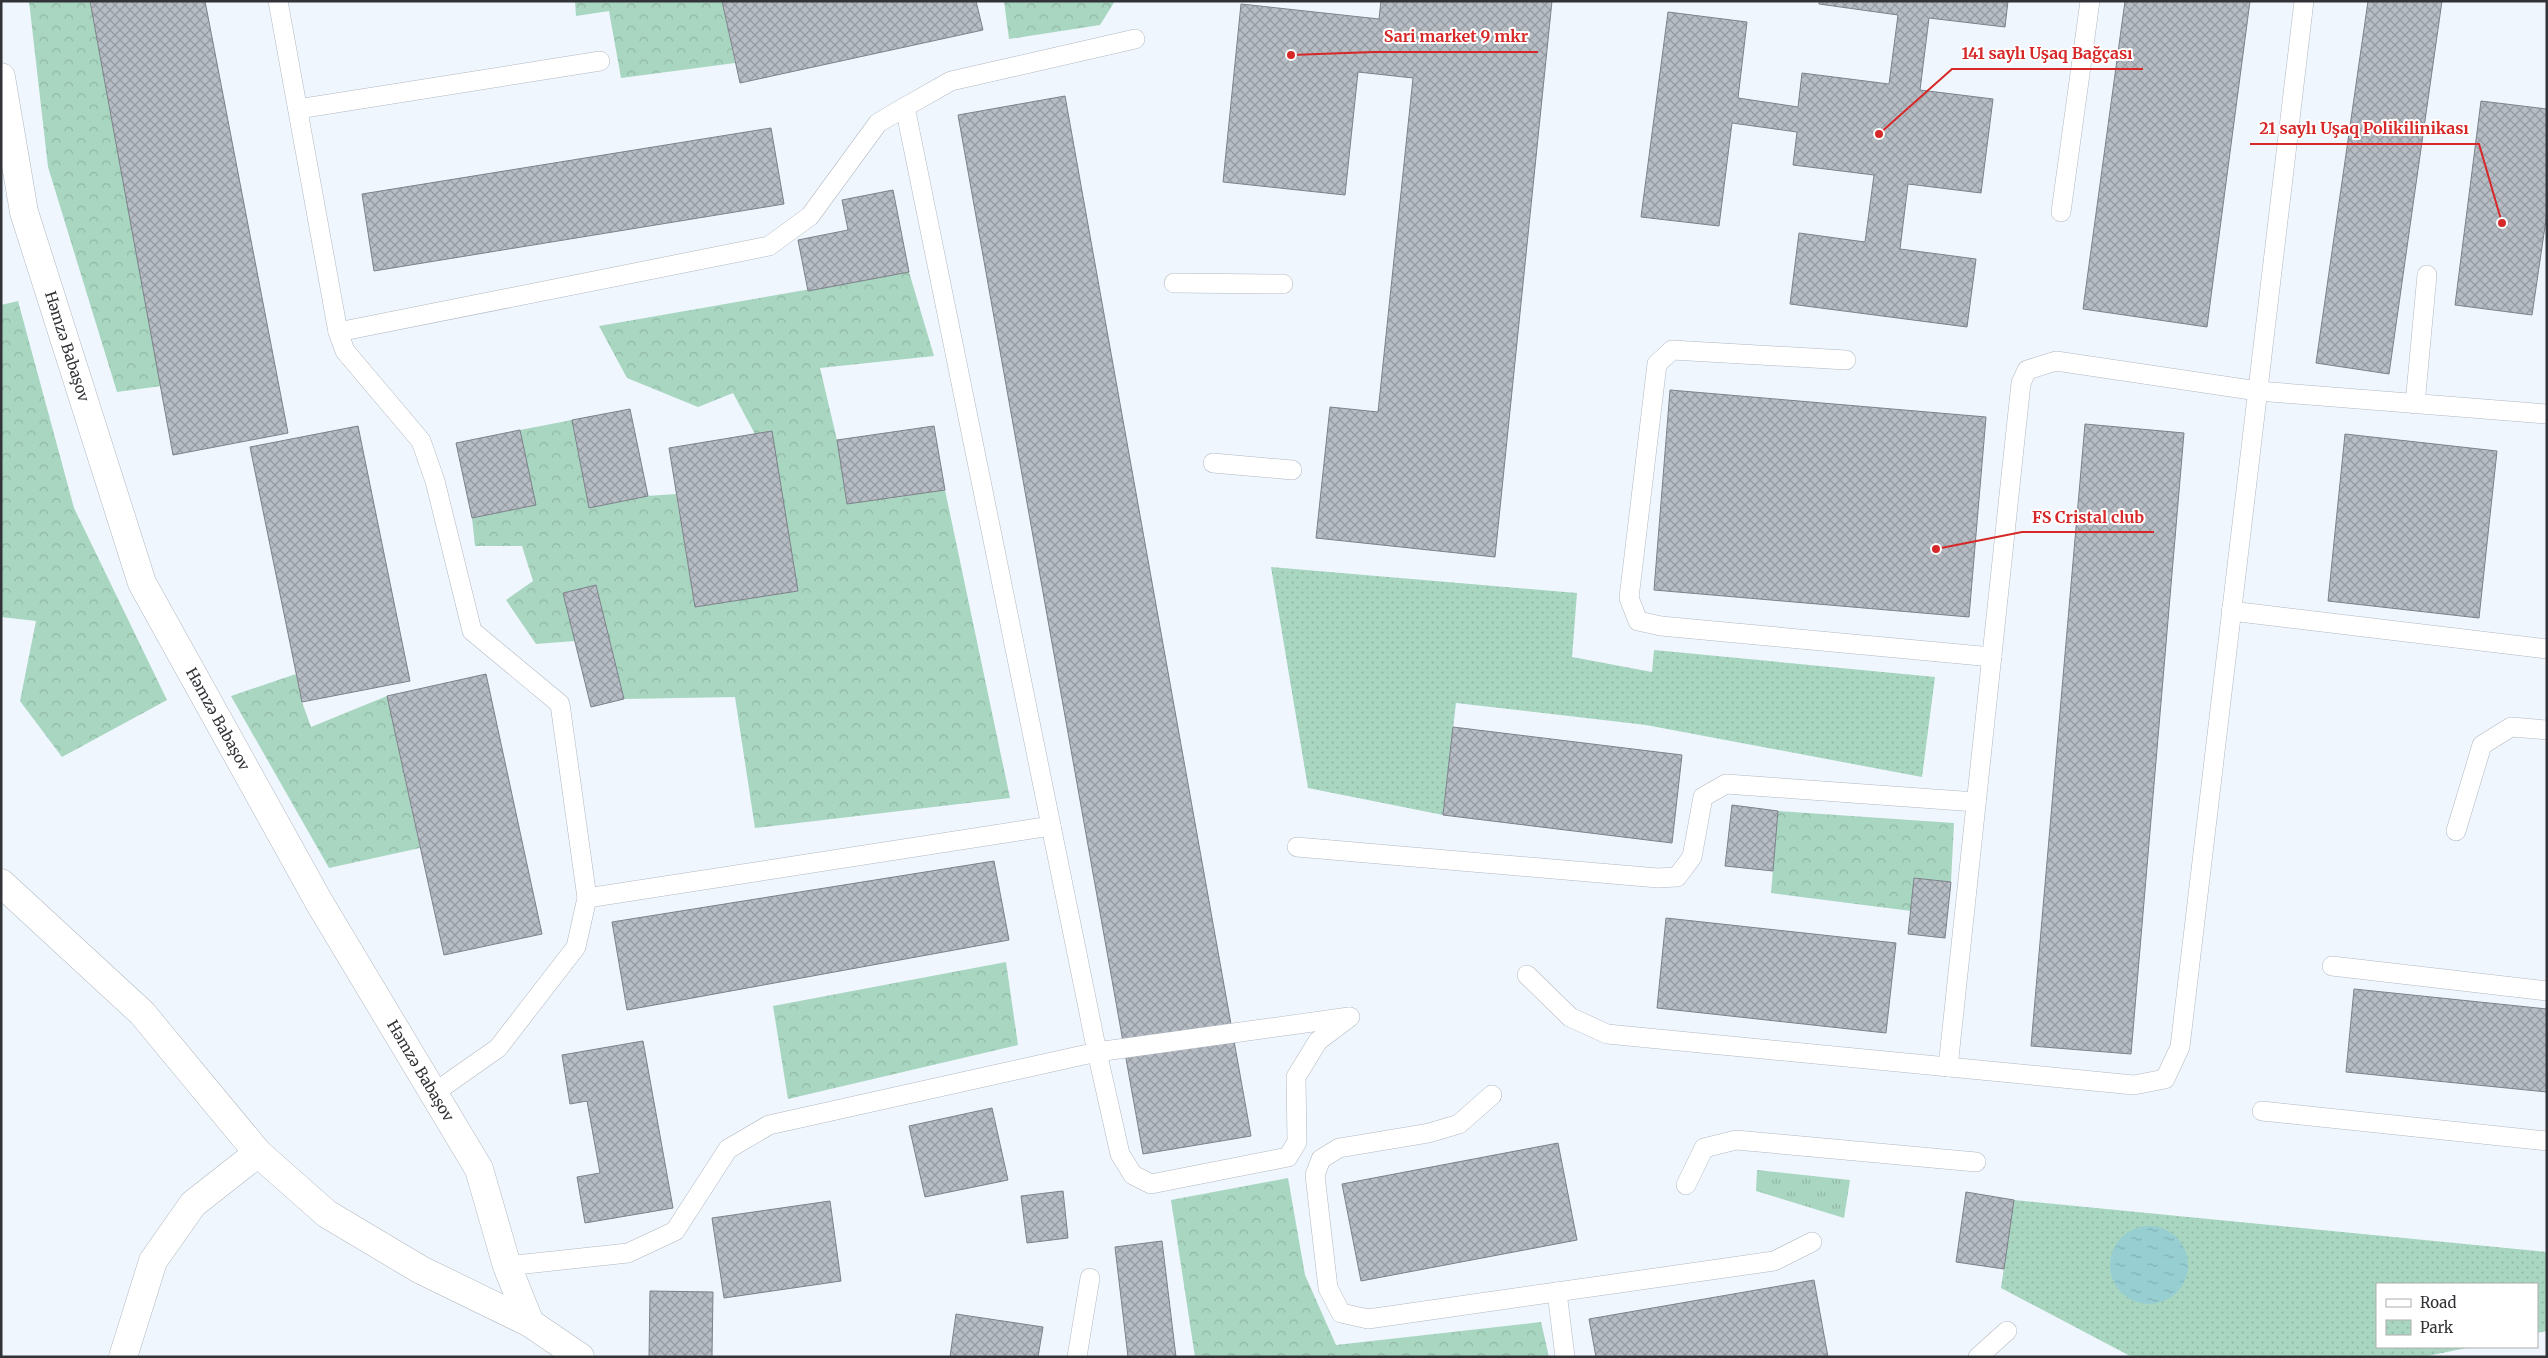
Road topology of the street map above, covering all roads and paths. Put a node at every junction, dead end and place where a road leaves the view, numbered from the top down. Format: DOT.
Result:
graph roads {
  1 [pos="278,1"];
  2 [pos="2090,1"];
  3 [pos="2304,1"];
  4 [pos="1135,39"];
  5 [pos="600,61"];
  6 [pos="1,77"];
  7 [pos="905,107"];
  8 [pos="298,110"];
  9 [pos="2061,212"];
  10 [pos="2427,275"];
  11 [pos="1174,283"];
  12 [pos="1283,284"];
  13 [pos="338,332"];
  14 [pos="1846,360"];
  15 [pos="2258,391"];
  16 [pos="2415,404"];
  17 [pos="2547,414"];
  18 [pos="1213,463"];
  19 [pos="1292,470"];
  20 [pos="2231,611"];
  21 [pos="2547,649"];
  22 [pos="1992,657"];
  23 [pos="2547,730"];
  24 [pos="1976,802"];
  25 [pos="1051,826"];
  26 [pos="2456,832"];
  27 [pos="1297,848"];
  28 [pos="1,883"];
  29 [pos="587,898"];
  30 [pos="2332,966"];
  31 [pos="1527,975"];
  32 [pos="2547,990"];
  33 [pos="1097,1052"];
  34 [pos="1948,1067"];
  35 [pos="434,1093"];
  36 [pos="1492,1095"];
  37 [pos="2262,1111"];
  38 [pos="2547,1141"];
  39 [pos="258,1153"];
  40 [pos="1976,1162"];
  41 [pos="1686,1185"];
  42 [pos="1812,1242"];
  43 [pos="507,1266"];
  44 [pos="1090,1278"];
  45 [pos="1557,1292"];
  46 [pos="530,1323"];
  47 [pos="2007,1331"];
  48 [pos="122,1357"];
  49 [pos="580,1357"];
  50 [pos="1077,1357"];
  51 [pos="1564,1357"];
  52 [pos="1978,1357"];
  1 -- 8 [label="lane"];
  2 -- 9 [label="lane"];
  3 -- 15 [label="lane"];
  4 -- 7 [label="lane"];
  5 -- 8 [label="lane"];
  6 -- 35 [label="street, Həmzə Babaşov"];
  7 -- 13 [label="lane"];
  7 -- 25 [label="lane"];
  8 -- 13 [label="lane"];
  10 -- 16 [label="lane"];
  11 -- 12 [label="lane"];
  13 -- 29 [label="lane"];
  14 -- 22 [label="lane"];
  15 -- 16 [label="lane"];
  15 -- 20 [label="lane"];
  15 -- 22 [label="lane"];
  16 -- 17 [label="lane"];
  18 -- 19 [label="lane"];
  20 -- 21 [label="lane"];
  20 -- 34 [label="lane"];
  22 -- 24 [label="lane"];
  23 -- 26 [label="lane"];
  24 -- 27 [label="lane"];
  24 -- 34 [label="lane"];
  25 -- 29 [label="lane"];
  25 -- 33 [label="lane"];
  28 -- 39 [label="street"];
  29 -- 35 [label="lane"];
  30 -- 32 [label="lane"];
  31 -- 34 [label="lane"];
  33 -- 33 [label="lane"];
  33 -- 43 [label="lane"];
  35 -- 43 [label="street, Həmzə Babaşov"];
  36 -- 45 [label="lane"];
  37 -- 38 [label="lane"];
  39 -- 46 [label="street"];
  39 -- 48 [label="street"];
  40 -- 41 [label="lane"];
  42 -- 45 [label="lane"];
  43 -- 46 [label="street, Həmzə Babaşov"];
  44 -- 50 [label="lane"];
  45 -- 51 [label="lane"];
  46 -- 49 [label="street"];
  47 -- 52 [label="lane"];
}
